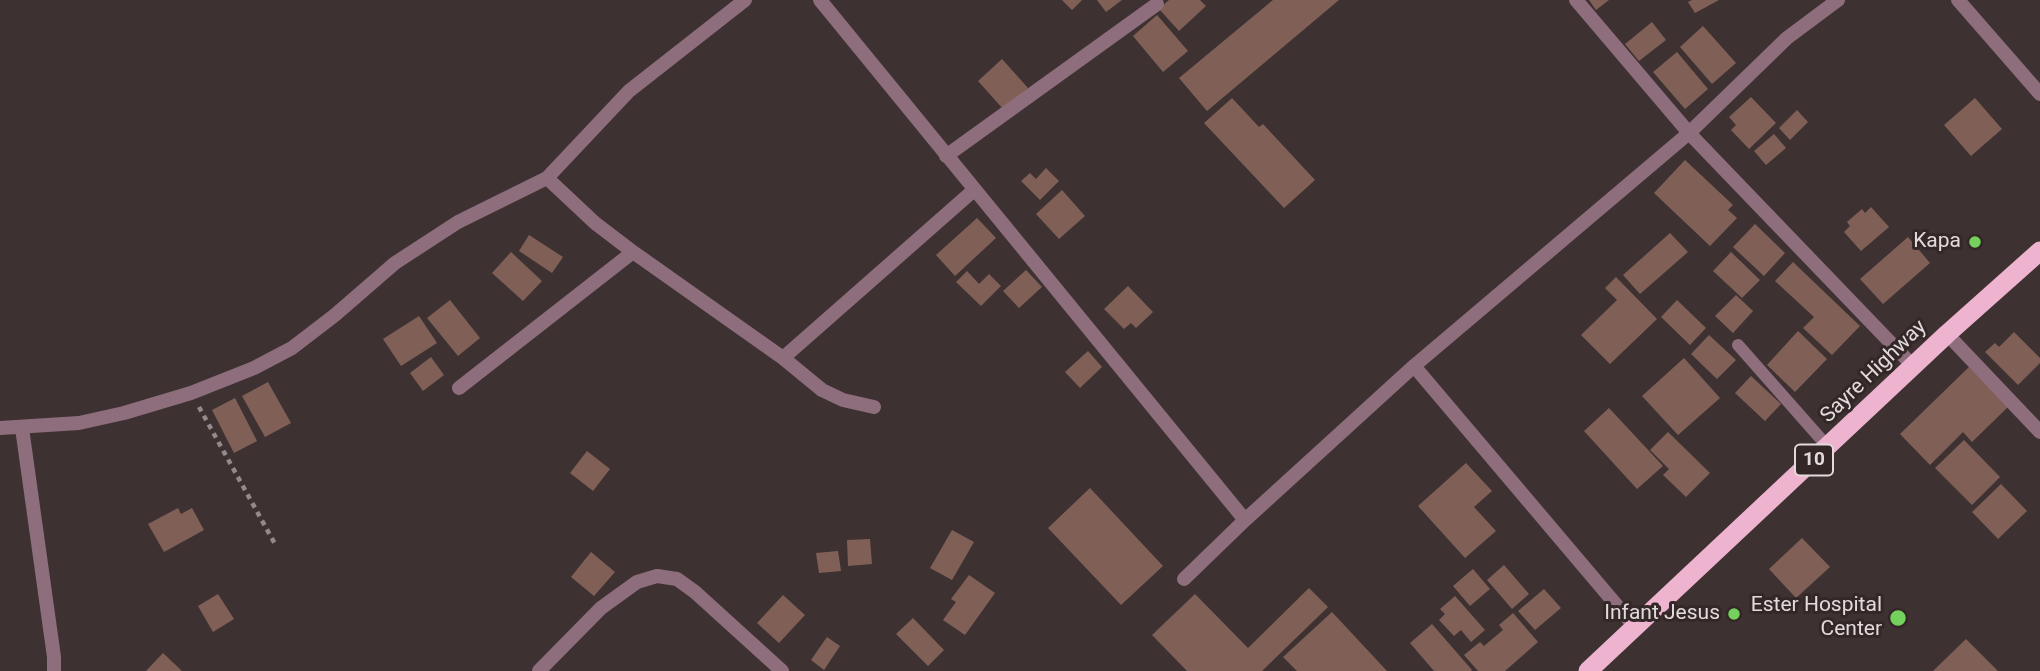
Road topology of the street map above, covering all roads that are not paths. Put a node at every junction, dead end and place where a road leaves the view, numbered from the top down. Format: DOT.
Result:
graph roads {
  1 [pos="745,0"];
  2 [pos="820,0"];
  3 [pos="1576,0"];
  4 [pos="1838,0"];
  5 [pos="1958,0"];
  6 [pos="1157,4"];
  7 [pos="2040,94"];
  8 [pos="1689,132"];
  9 [pos="946,156"];
  10 [pos="547,178"];
  11 [pos="974,190"];
  12 [pos="2040,251"];
  13 [pos="633,252"];
  14 [pos="1947,334"];
  15 [pos="1738,345"];
  16 [pos="783,358"];
  17 [pos="1414,366"];
  18 [pos="1914,367"];
  19 [pos="458,388"];
  20 [pos="874,407"];
  21 [pos="0,428"];
  22 [pos="22,428"];
  23 [pos="2040,432"];
  24 [pos="1828,447"];
  25 [pos="1245,520"];
  26 [pos="1184,579"];
  27 [pos="1635,627"];
  28 [pos="54,671"];
  29 [pos="539,671"];
  30 [pos="782,671"];
  31 [pos="1588,671"];
  1 -- 10 [label="street"];
  2 -- 9 [label="street"];
  3 -- 8 [label="street"];
  4 -- 8 [label="street"];
  5 -- 7 [label="street"];
  6 -- 9 [label="street"];
  8 -- 17 [label="street"];
  8 -- 18 [label="street"];
  9 -- 11 [label="street"];
  10 -- 13 [label="street"];
  10 -- 22 [label="street"];
  11 -- 16 [label="street"];
  11 -- 25 [label="street"];
  12 -- 14 [label="highway, Sayre Highway / 10"];
  13 -- 16 [label="street"];
  13 -- 19 [label="street"];
  14 -- 18 [label="highway, Sayre Highway / 10"];
  14 -- 23 [label="street"];
  15 -- 24 [label="lane"];
  16 -- 20 [label="street"];
  17 -- 25 [label="street"];
  17 -- 27 [label="street"];
  18 -- 24 [label="highway, Sayre Highway / 10"];
  21 -- 22 [label="street"];
  22 -- 28 [label="street"];
  24 -- 27 [label="highway, Sayre Highway / 10"];
  25 -- 26 [label="street"];
  27 -- 31 [label="highway, Sayre Highway / 10"];
  29 -- 30 [label="street"];
}
